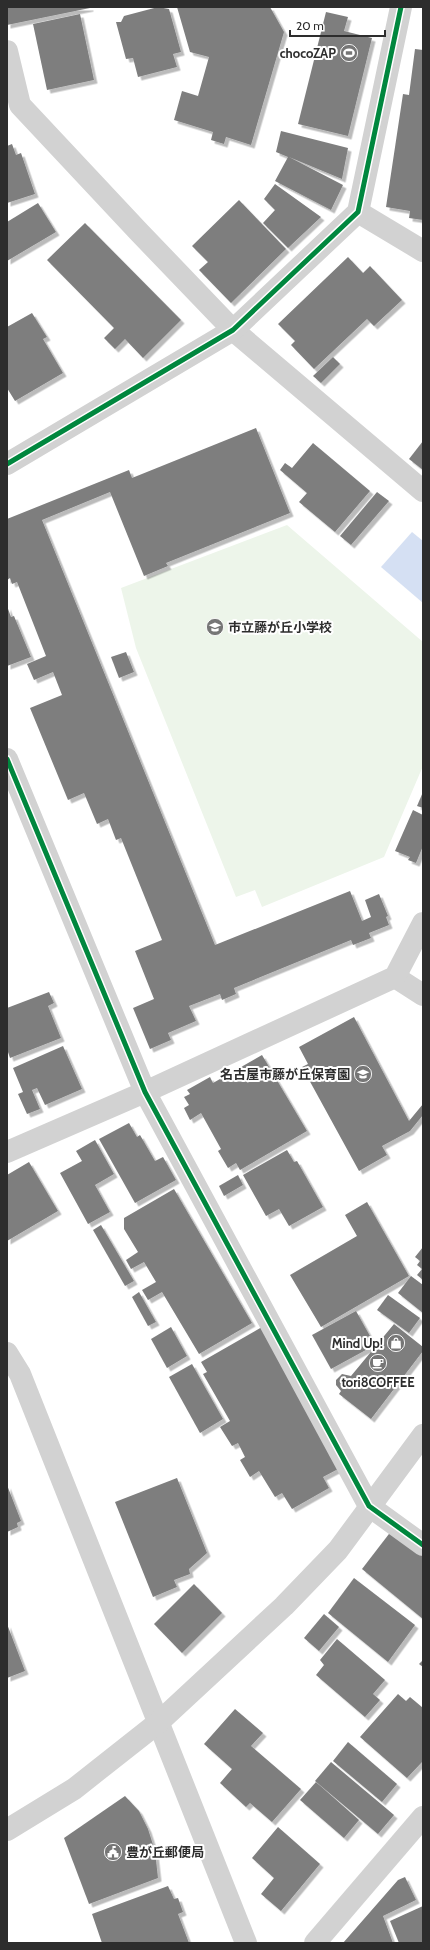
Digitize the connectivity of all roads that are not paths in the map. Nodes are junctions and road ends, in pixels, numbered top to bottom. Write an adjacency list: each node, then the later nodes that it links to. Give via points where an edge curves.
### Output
1 (402, 7): 3 (street)
2 (7, 52): 5 (street, via 20,105)
3 (358, 212): 4 (street); 5 (street)
4 (423, 251)
5 (233, 330): 6 (street); 7 (street)
6 (7, 464)
7 (423, 491)
8 (7, 759): 12 (street)
9 (423, 923): 10 (street)
10 (395, 977): 11 (street); 12 (street)
11 (423, 995)
12 (145, 1092): 13 (street); 17 (street)
13 (7, 1152)
14 (7, 1353): 15 (street)
15 (13, 1376): 19 (street)
16 (423, 1435): 17 (street)
17 (369, 1506): 18 (street); 19 (street, via 338,1550 289,1600)
18 (423, 1545)
19 (159, 1722): 21 (street, via 74,1789); 22 (street)
20 (423, 1817): 23 (street)
21 (7, 1830)
22 (246, 1943)
23 (315, 1943)

